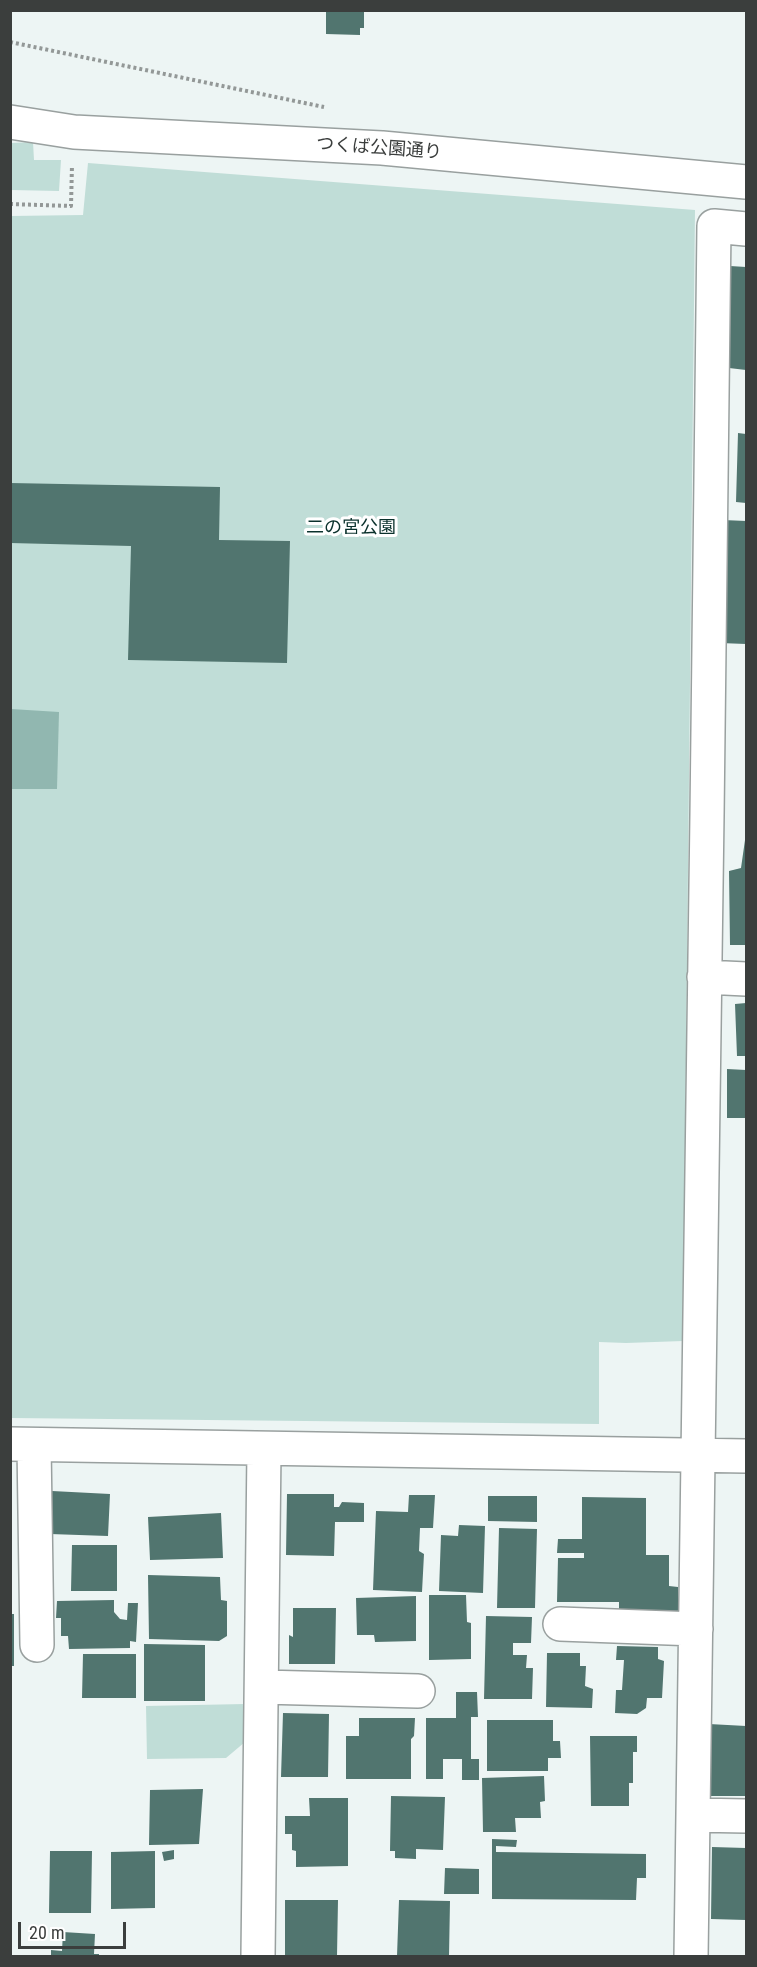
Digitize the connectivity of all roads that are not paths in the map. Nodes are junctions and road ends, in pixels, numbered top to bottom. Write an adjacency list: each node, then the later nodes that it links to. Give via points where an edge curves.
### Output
1 (10, 122): 2 (street, つくば公園通り, via 74,132 382,148)
2 (747, 182)
3 (747, 229): 4 (street, via 714,226)
4 (704, 977): 5 (street); 8 (street)
5 (747, 979)
6 (22, 1445): 7 (street); 12 (street)
7 (264, 1450): 8 (street); 13 (street)
8 (698, 1455): 9 (street); 11 (street)
9 (747, 1455)
10 (560, 1624): 11 (street)
11 (696, 1629): 15 (street)
12 (37, 1645)
13 (262, 1687): 14 (street); 17 (street)
14 (418, 1691)
15 (693, 1815): 16 (street); 18 (street)
16 (747, 1816)
17 (258, 1956)
18 (691, 1956)

